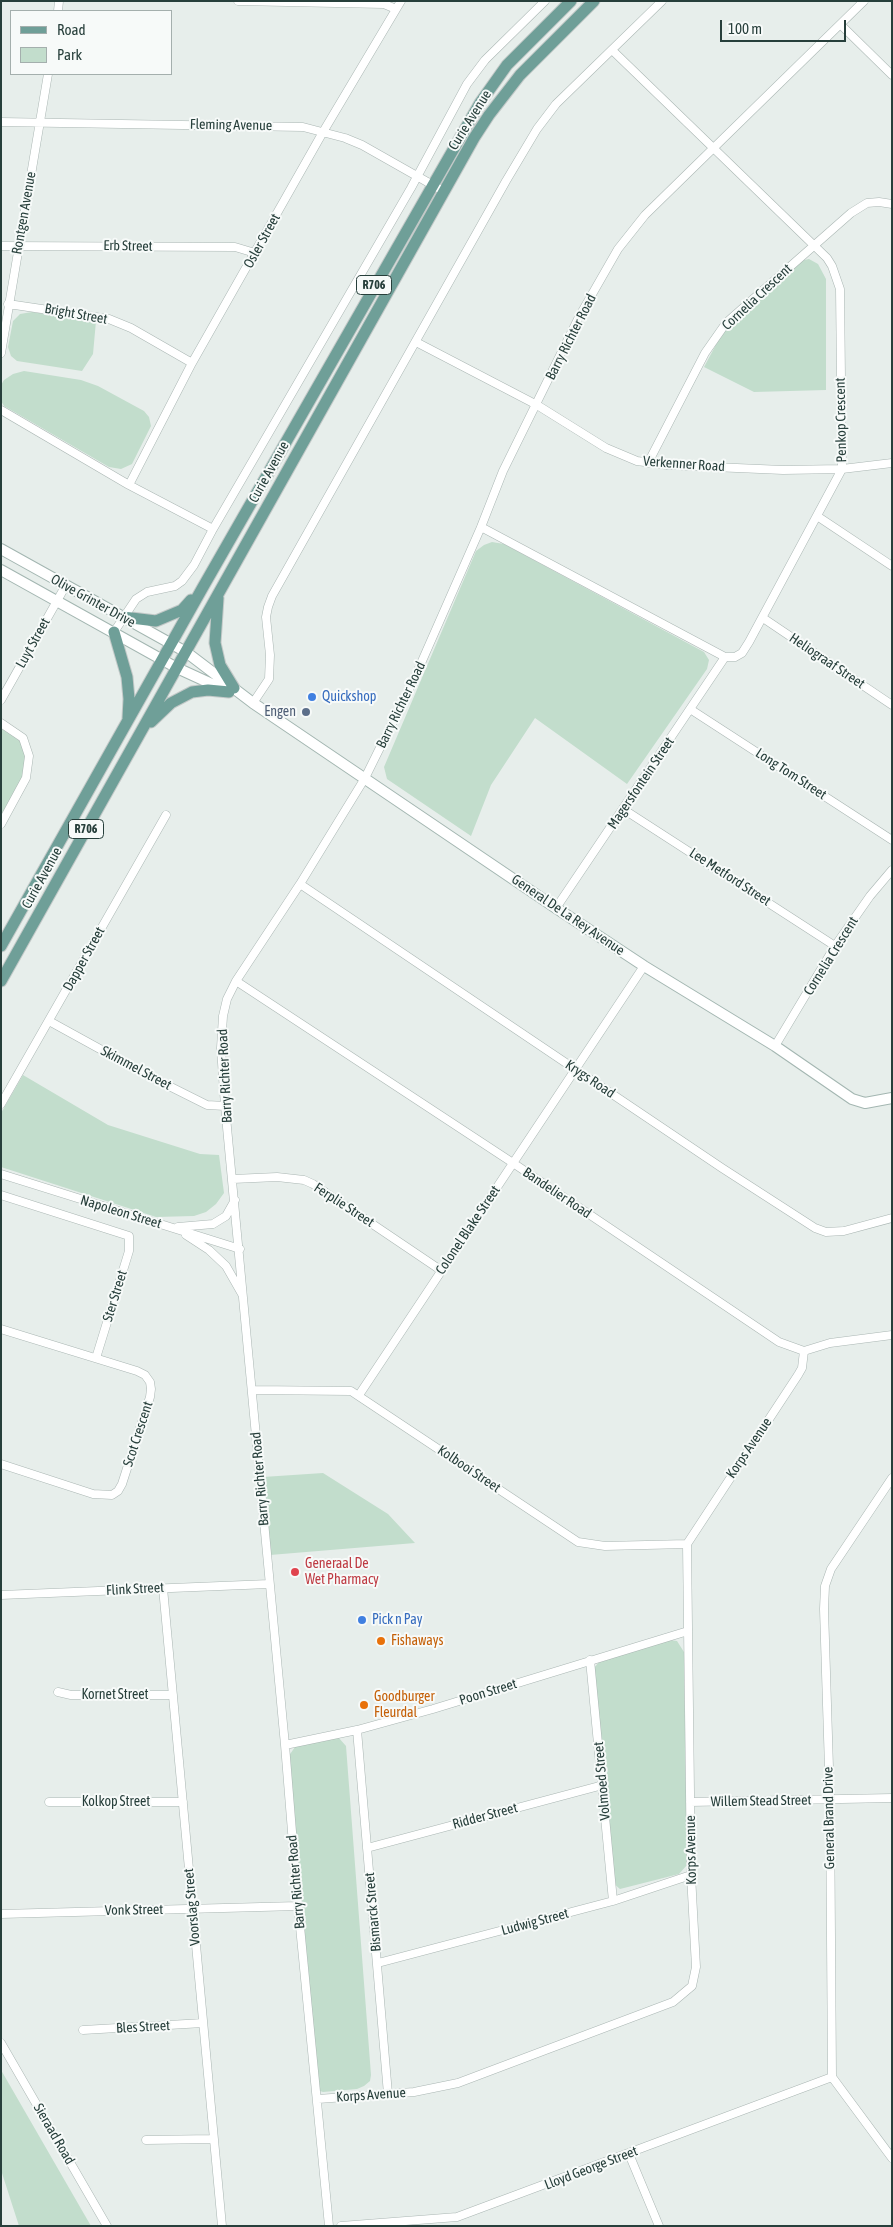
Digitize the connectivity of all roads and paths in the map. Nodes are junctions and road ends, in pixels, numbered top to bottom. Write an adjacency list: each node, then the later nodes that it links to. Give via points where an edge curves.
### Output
1 (238, 1): 2 (street)
2 (247, 1): 9 (street, via 384,4)
3 (401, 1): 9 (street, Osler Street)
4 (545, 1): 18 (street, Curie Avenue, via 474,74)
5 (571, 1): 19 (main road, Curie Avenue / R706, via 507,65)
6 (594, 1): 20 (main road, Curie Avenue / R706, via 538,54 506,90 474,138)
7 (662, 1): 11 (street)
8 (864, 1): 10 (street, Barry Richter Road)
9 (396, 9): 16 (street, Osler Street)
10 (841, 25): 13 (street); 17 (street, Barry Richter Road)
11 (612, 50): 17 (street, Penkop Crescent); 27 (street, via 560,99 537,129)
12 (48, 75): 15 (street, Rontgen Avenue)
13 (892, 75)
14 (1, 122): 15 (street, Fleming Avenue)
15 (40, 122): 16 (street, Fleming Avenue, via 303,126); 23 (street, Rontgen Avenue)
16 (323, 132): 18 (street, Fleming Avenue, via 362,145); 25 (street, Osler Street)
17 (714, 149): 24 (street, Penkop Crescent); 30 (street, Barry Richter Road, via 645,215 618,249 579,317)
18 (417, 176): 19 (street, Fleming Avenue); 38 (street, Curie Avenue)
19 (431, 184): 20 (street, Fleming Avenue); 43 (main road, Curie Avenue / R706)
20 (445, 192): 44 (main road, Curie Avenue / R706)
21 (892, 204): 24 (street, Cornelia Crescent, via 879,202 861,206)
22 (1, 246): 23 (street, Erb Street)
23 (19, 246): 25 (street, Erb Street, via 235,248); 26 (street, Rontgen Avenue)
24 (814, 246): 32 (street, Cornelia Crescent, via 719,332); 34 (street, Penkop Crescent, via 832,266 840,289)
25 (255, 254): 29 (street, Osler Street)
26 (8, 304): 28 (street, Rontgen Avenue); 29 (street, Bright Street, via 109,319)
27 (416, 342): 30 (street, Verkenner Road); 56 (street, via 268,607 269,679)
28 (1, 353)
29 (192, 363): 35 (street, Osler Street)
30 (537, 405): 32 (street, Verkenner Road, via 606,448); 37 (street, Barry Richter Road, via 503,471)
31 (1, 410): 35 (street)
32 (648, 463): 34 (street, Verkenner Road, via 783,470)
33 (892, 463): 34 (street, Verkenner Road)
34 (842, 469): 36 (street, Penkop Crescent)
35 (129, 485): 38 (street)
36 (817, 516): 40 (street); 47 (street, Penkop Crescent)
37 (481, 527): 51 (street); 62 (street, Barry Richter Road, via 415,677)
38 (213, 529): 46 (street, Curie Avenue, via 182,581 175,586 147,592 136,599)
39 (1, 549): 42 (street, Olive Grinter Drive)
40 (892, 566)
41 (1, 570): 45 (street, Olive Grinter Drive)
42 (66, 585): 45 (street, Luyt Street); 46 (street, Olive Grinter Drive)
43 (203, 587): 46 (main road, via 182,610 170,617 156,622); 49 (main road, Curie Avenue / R706)
44 (218, 593): 50 (main road, Curie Avenue / R706); 54 (main road, via 216,643 220,665)
45 (57, 601): 48 (street, Olive Grinter Drive); 55 (street, Luyt Street)
46 (123, 617): 48 (street, Curie Avenue); 49 (street, Olive Grinter Drive)
47 (763, 618): 51 (street, Penkop Crescent, via 742,653 735,658); 57 (street, Heliograaf Street)
48 (114, 632): 52 (street, Olive Grinter Drive); 59 (main road, via 127,677)
49 (171, 644): 50 (street, Olive Grinter Drive); 52 (main road, Curie Avenue / R706)
50 (186, 652): 53 (main road, Curie Avenue / R706); 54 (street, General De La Rey Avenue)
51 (725, 657): 58 (street, Magersfontein Street)
52 (162, 660): 53 (street, Olive Grinter Drive); 59 (main road, Curie Avenue / R706)
53 (176, 668): 54 (street, General De La Rey Avenue); 61 (main road, Curie Avenue / R706)
54 (231, 690): 56 (street, General De La Rey Avenue); 61 (main road, via 192,692 181,697 165,708)
55 (1, 700)
56 (253, 703): 62 (street, General De La Rey Avenue)
57 (892, 705)
58 (690, 708): 63 (street, Magersfontein Street); 66 (street, Long Tom Street)
59 (127, 722): 70 (main road, Curie Avenue / R706)
60 (1, 723): 65 (street, via 23,738 29,756 26,778)
61 (138, 738): 73 (main road, Curie Avenue / R706)
62 (365, 778): 68 (street, Barry Richter Road); 69 (street, General De La Rey Avenue)
63 (623, 809): 69 (street, Magersfontein Street); 71 (street, Lee Metford Street)
64 (166, 815): 75 (street, Dapper Street)
65 (1, 824)
66 (892, 840)
67 (892, 870): 71 (street, Cornelia Crescent)
68 (300, 884): 74 (street, Barry Richter Road); 77 (street, Krygs Road)
69 (556, 908): 72 (street, General De La Rey Avenue)
70 (1, 946)
71 (835, 946): 76 (street, Cornelia Crescent)
72 (644, 966): 76 (street, General De La Rey Avenue); 77 (street, Colonel Blake Street)
73 (1, 981)
74 (236, 981): 80 (street, Barry Richter Road, via 227,999 222,1026); 81 (street, Bandelier Road)
75 (49, 1021): 79 (street, Dapper Street); 80 (street, Skimmel Street, via 207,1105)
76 (775, 1046): 78 (street, General De La Rey Avenue, via 858,1102 872,1103)
77 (575, 1070): 81 (street, Colonel Blake Street); 86 (street, Krygs Road, via 815,1228 844,1232)
78 (892, 1098)
79 (1, 1104)
80 (225, 1106): 83 (street, Barry Richter Road)
81 (513, 1163): 91 (street, Colonel Blake Street); 95 (street, Bandelier Road, via 756,1328 779,1342)
82 (1, 1174): 87 (street, Napoleon Street)
83 (233, 1178): 85 (street, Barry Richter Road); 91 (street, Ferplie Street, via 297,1178 313,1184)
84 (1, 1194): 89 (street, Napoleon Street)
85 (235, 1200): 87 (street, via 226,1216 213,1224 181,1227); 90 (street, Barry Richter Road)
86 (892, 1218)
87 (159, 1224): 88 (street, Napoleon Street)
88 (177, 1229): 90 (street, Napoleon Street); 92 (street, via 222,1260)
89 (126, 1234): 96 (street, Ster Street, via 129,1236 129,1251)
90 (240, 1249): 92 (street, Barry Richter Road)
91 (442, 1271): 98 (street, Colonel Blake Street)
92 (244, 1298): 97 (street, Barry Richter Road)
93 (1, 1329): 96 (street, Scot Crescent)
94 (892, 1335): 95 (street, via 830,1343)
95 (804, 1351): 101 (street, Korps Avenue, via 798,1375)
96 (96, 1358): 99 (street, Scot Crescent, via 145,1376 151,1389 118,1492 112,1495 93,1494)
97 (252, 1390): 98 (street, Kolbooi Street, via 345,1390); 102 (street, Barry Richter Road)
98 (359, 1395): 101 (street, Kolbooi Street, via 578,1542 605,1546)
99 (1, 1464)
100 (892, 1478): 113 (street, General Brand Drive, via 831,1569 825,1586)
101 (687, 1544): 105 (street, Korps Avenue)
102 (269, 1584): 103 (street, Flink Street); 110 (street, Barry Richter Road)
103 (163, 1588): 104 (street, Flink Street); 108 (street, Voorslag Street)
104 (1, 1595)
105 (688, 1630): 106 (street, Poon Street); 116 (street, Korps Avenue)
106 (590, 1660): 109 (street, Poon Street); 111 (street, Volmoed Street)
107 (58, 1692): 108 (street, Kornet Street, via 71,1695)
108 (173, 1695): 115 (street, Voorslag Street)
109 (356, 1730): 110 (street, Poon Street); 117 (street, Bismarck Street)
110 (285, 1745): 120 (street, Barry Richter Road)
111 (603, 1785): 117 (street, Ridder Street); 119 (street, Volmoed Street)
112 (892, 1798): 113 (street, Willem Stead Street)
113 (830, 1800): 116 (street, Willem Stead Street); 127 (street, General Brand Drive)
114 (49, 1802): 115 (street, Kolkop Street)
115 (183, 1802): 121 (street, Voorslag Street)
116 (690, 1802): 118 (street, Korps Avenue)
117 (368, 1848): 123 (street, Bismarck Street)
118 (691, 1875): 119 (street, Ludwig Street); 128 (street, Korps Avenue, via 694,1978 687,1992 673,2002 458,2083)
119 (613, 1901): 123 (street, Ludwig Street)
120 (298, 1906): 121 (street, Vonk Street); 129 (street, Barry Richter Road)
121 (192, 1909): 122 (street, Vonk Street); 124 (street, Voorslag Street)
122 (1, 1914)
123 (378, 1963): 128 (street, Bismarck Street)
124 (203, 2024): 125 (street, Bles Street); 130 (street, Voorslag Street)
125 (83, 2030)
126 (1, 2043): 135 (street, Sieraad Road)
127 (832, 2077): 132 (street, Lloyd George Street); 133 (street)
128 (388, 2094): 129 (street, Korps Avenue)
129 (318, 2099): 137 (street, Barry Richter Road)
130 (214, 2139): 131 (street); 136 (street, Voorslag Street)
131 (146, 2140)
132 (629, 2154): 134 (street, Lloyd George Street); 140 (street)
133 (892, 2158)
134 (457, 2217): 138 (street, Lloyd George Street); 139 (street)
135 (107, 2226)
136 (222, 2226)
137 (329, 2226)
138 (341, 2226)
139 (458, 2226)
140 (658, 2226)

